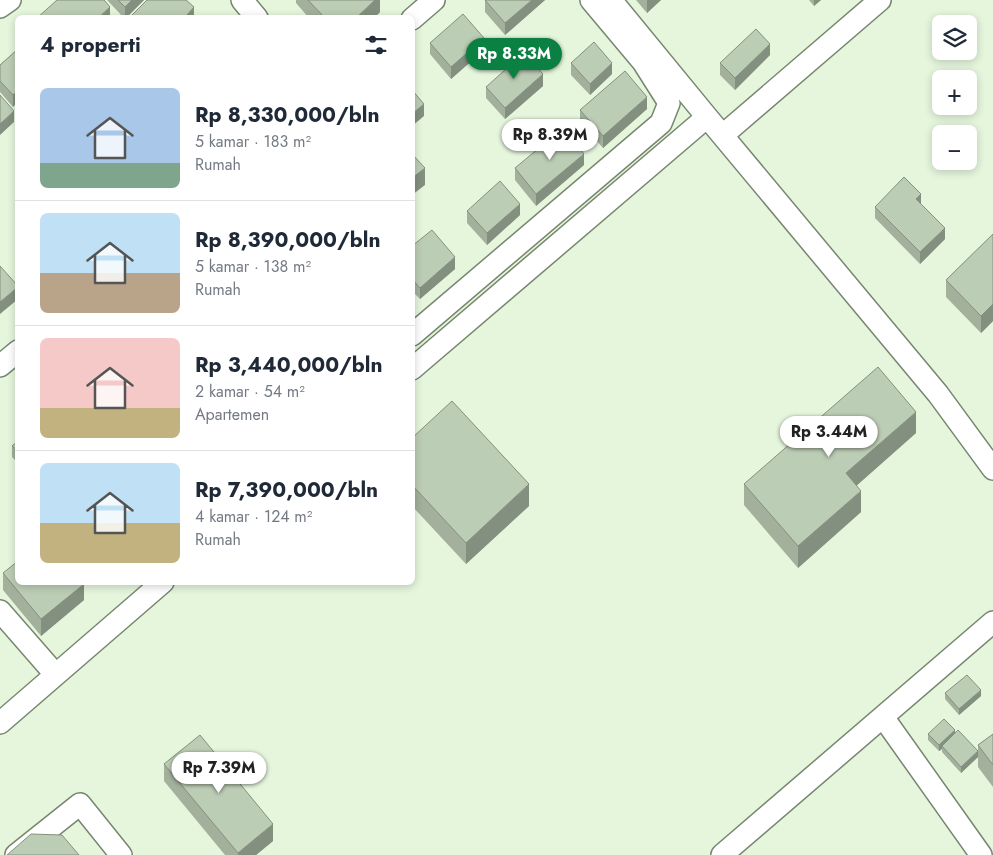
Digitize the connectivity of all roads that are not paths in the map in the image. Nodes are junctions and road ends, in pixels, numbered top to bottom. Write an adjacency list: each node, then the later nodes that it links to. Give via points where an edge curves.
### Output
1 (10, 0): 7 (street)
2 (242, 0): 8 (street)
3 (434, 0): 9 (street)
4 (591, 0): 12 (street, via 643,62 669,103 660,123)
5 (611, 0): 10 (street)
6 (880, 0): 11 (street)
7 (0, 8)
8 (254, 15)
9 (415, 16)
10 (707, 117): 11 (street); 15 (street)
11 (723, 135): 16 (street, via 938,394)
12 (415, 333)
13 (15, 354): 14 (street)
14 (0, 366)
15 (415, 366)
16 (993, 469)
17 (159, 585): 20 (street)
18 (0, 612): 20 (street)
19 (993, 622): 21 (street)
20 (55, 674): 22 (street)
21 (883, 717): 25 (street); 26 (street)
22 (0, 723)
23 (16, 855): 24 (street, via 80,804)
24 (121, 855)
25 (722, 855)
26 (981, 855)

